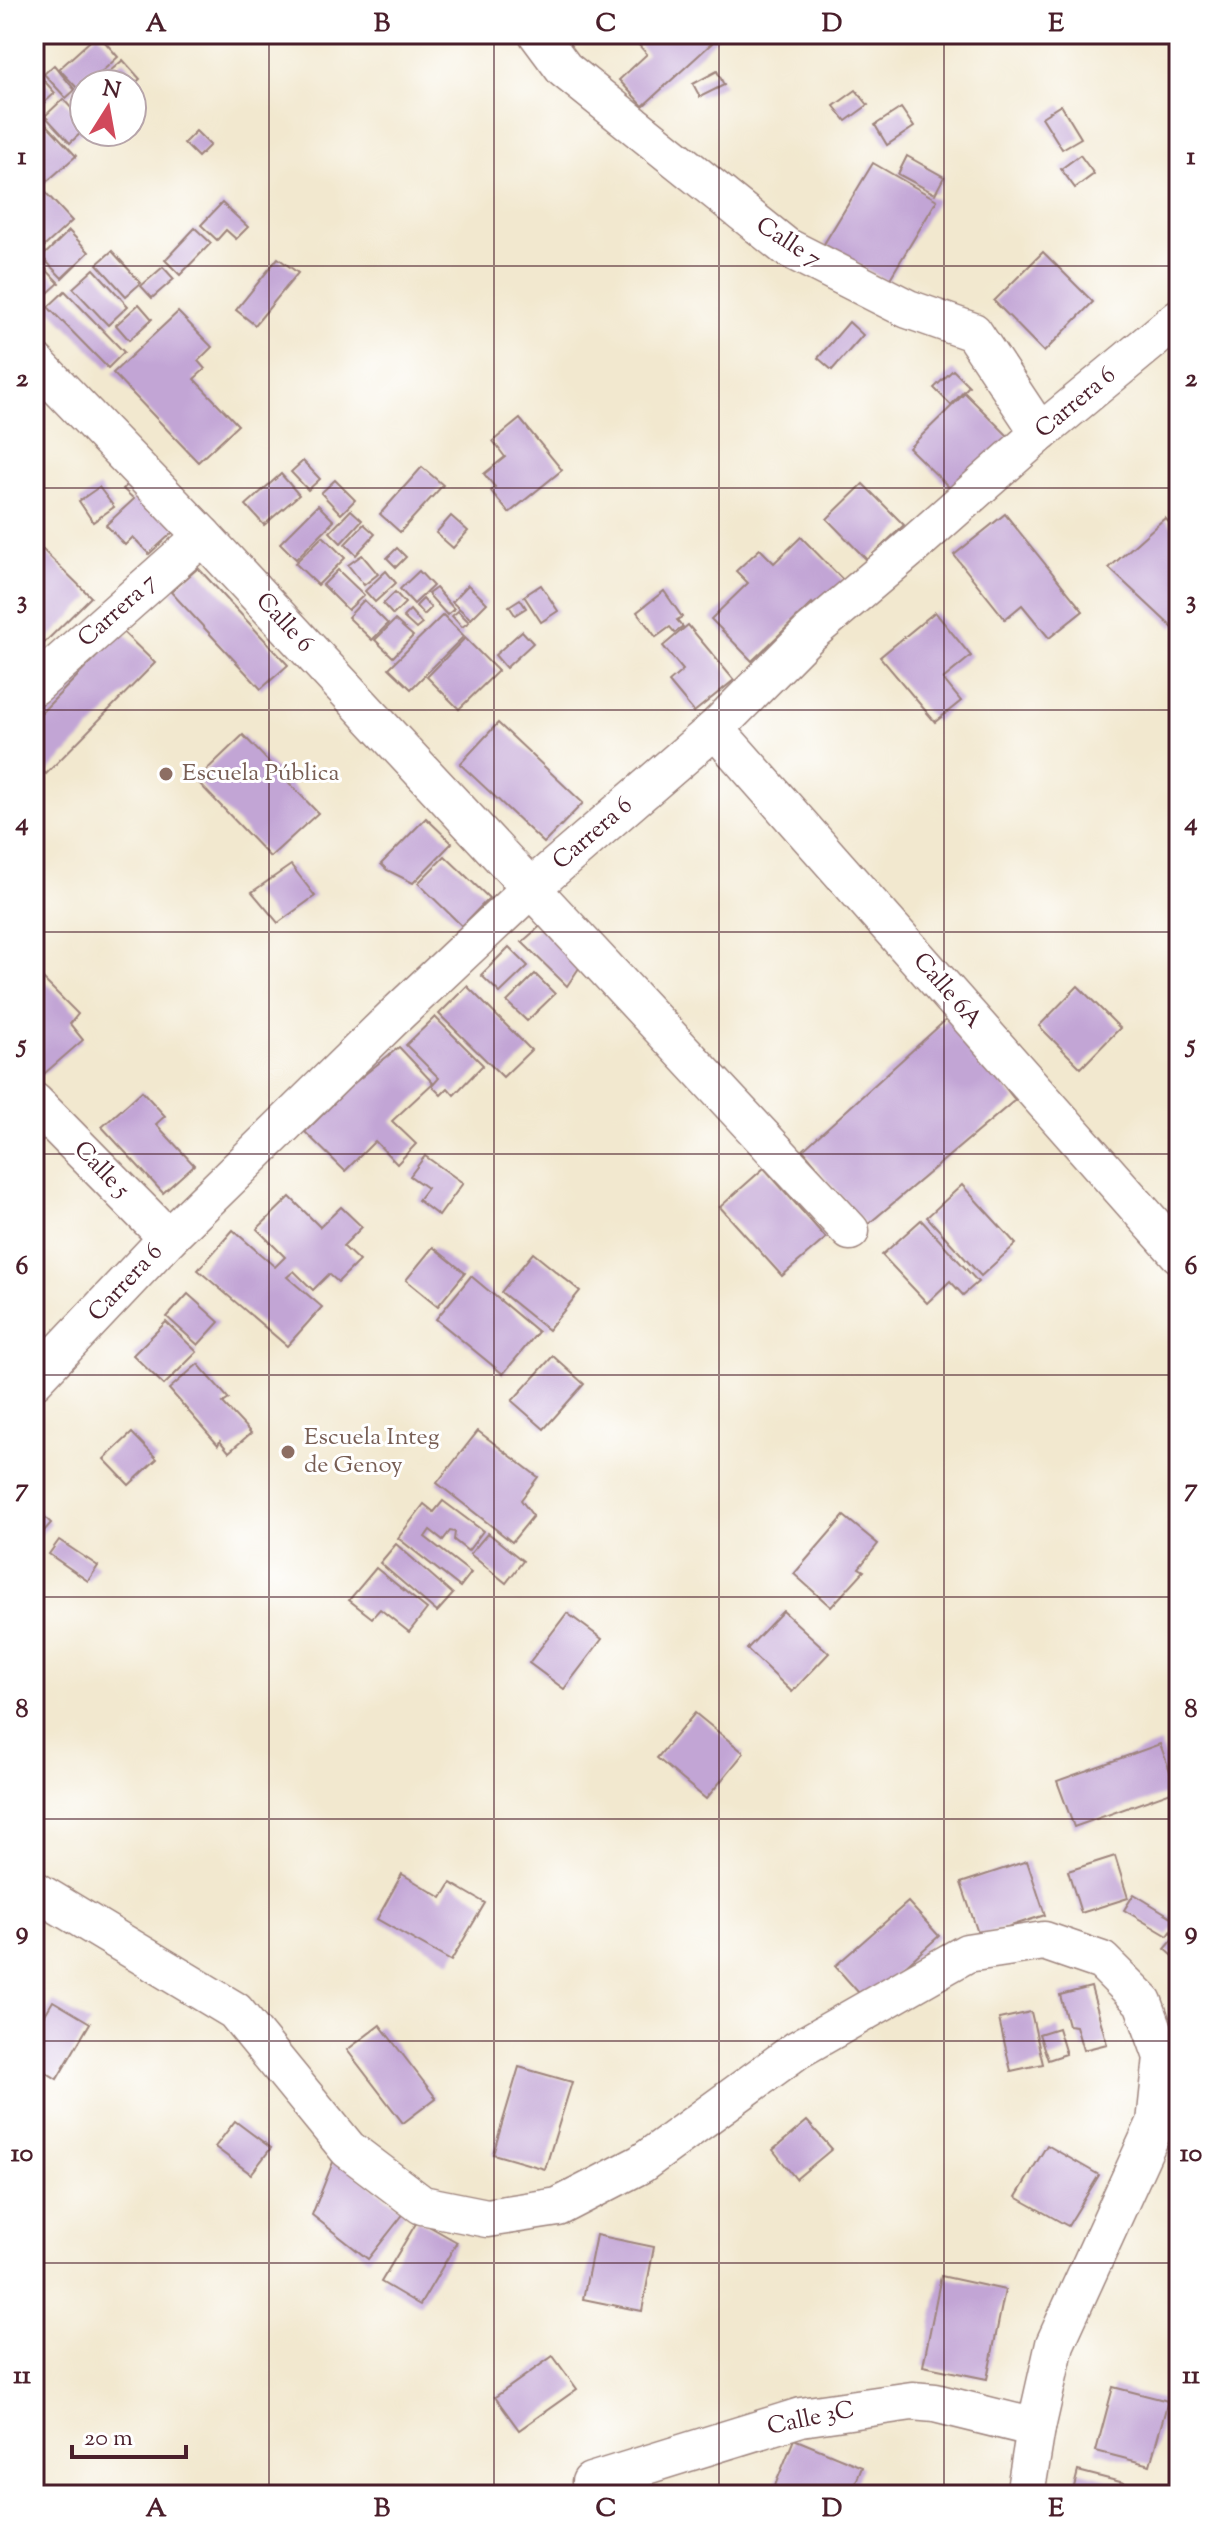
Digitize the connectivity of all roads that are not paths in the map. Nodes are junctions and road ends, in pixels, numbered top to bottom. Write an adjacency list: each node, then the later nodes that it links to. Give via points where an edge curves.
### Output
1 (538, 34): 4 (street, Calle 7, via 564,69 786,247 908,309 973,332)
2 (1179, 318): 4 (street, Carrera 6)
3 (34, 361): 5 (street, Calle 6)
4 (1040, 433): 7 (street, Carrera 6, via 809,634)
5 (203, 536): 6 (street, Carrera 7); 8 (street, Calle 6)
6 (34, 686)
7 (715, 729): 8 (street, Carrera 6); 12 (street, Calle 6A)
8 (532, 887): 10 (street, Calle 6); 11 (street, Carrera 6)
9 (34, 1102): 11 (street, Calle 5)
10 (850, 1231)
11 (168, 1238): 13 (street, Carrera 6)
12 (1179, 1254)
13 (34, 1380)
14 (34, 1890): 15 (street, via 235,2011 348,2149 422,2205 487,2218 558,2207 641,2164 797,2050 967,1953 1044,1941 1102,1961 1143,2002 1163,2057 1156,2123 1055,2344)
15 (1036, 2428): 16 (street, Calle 3C, via 912,2401 801,2417); 17 (street)
16 (591, 2482)
17 (1025, 2495)

